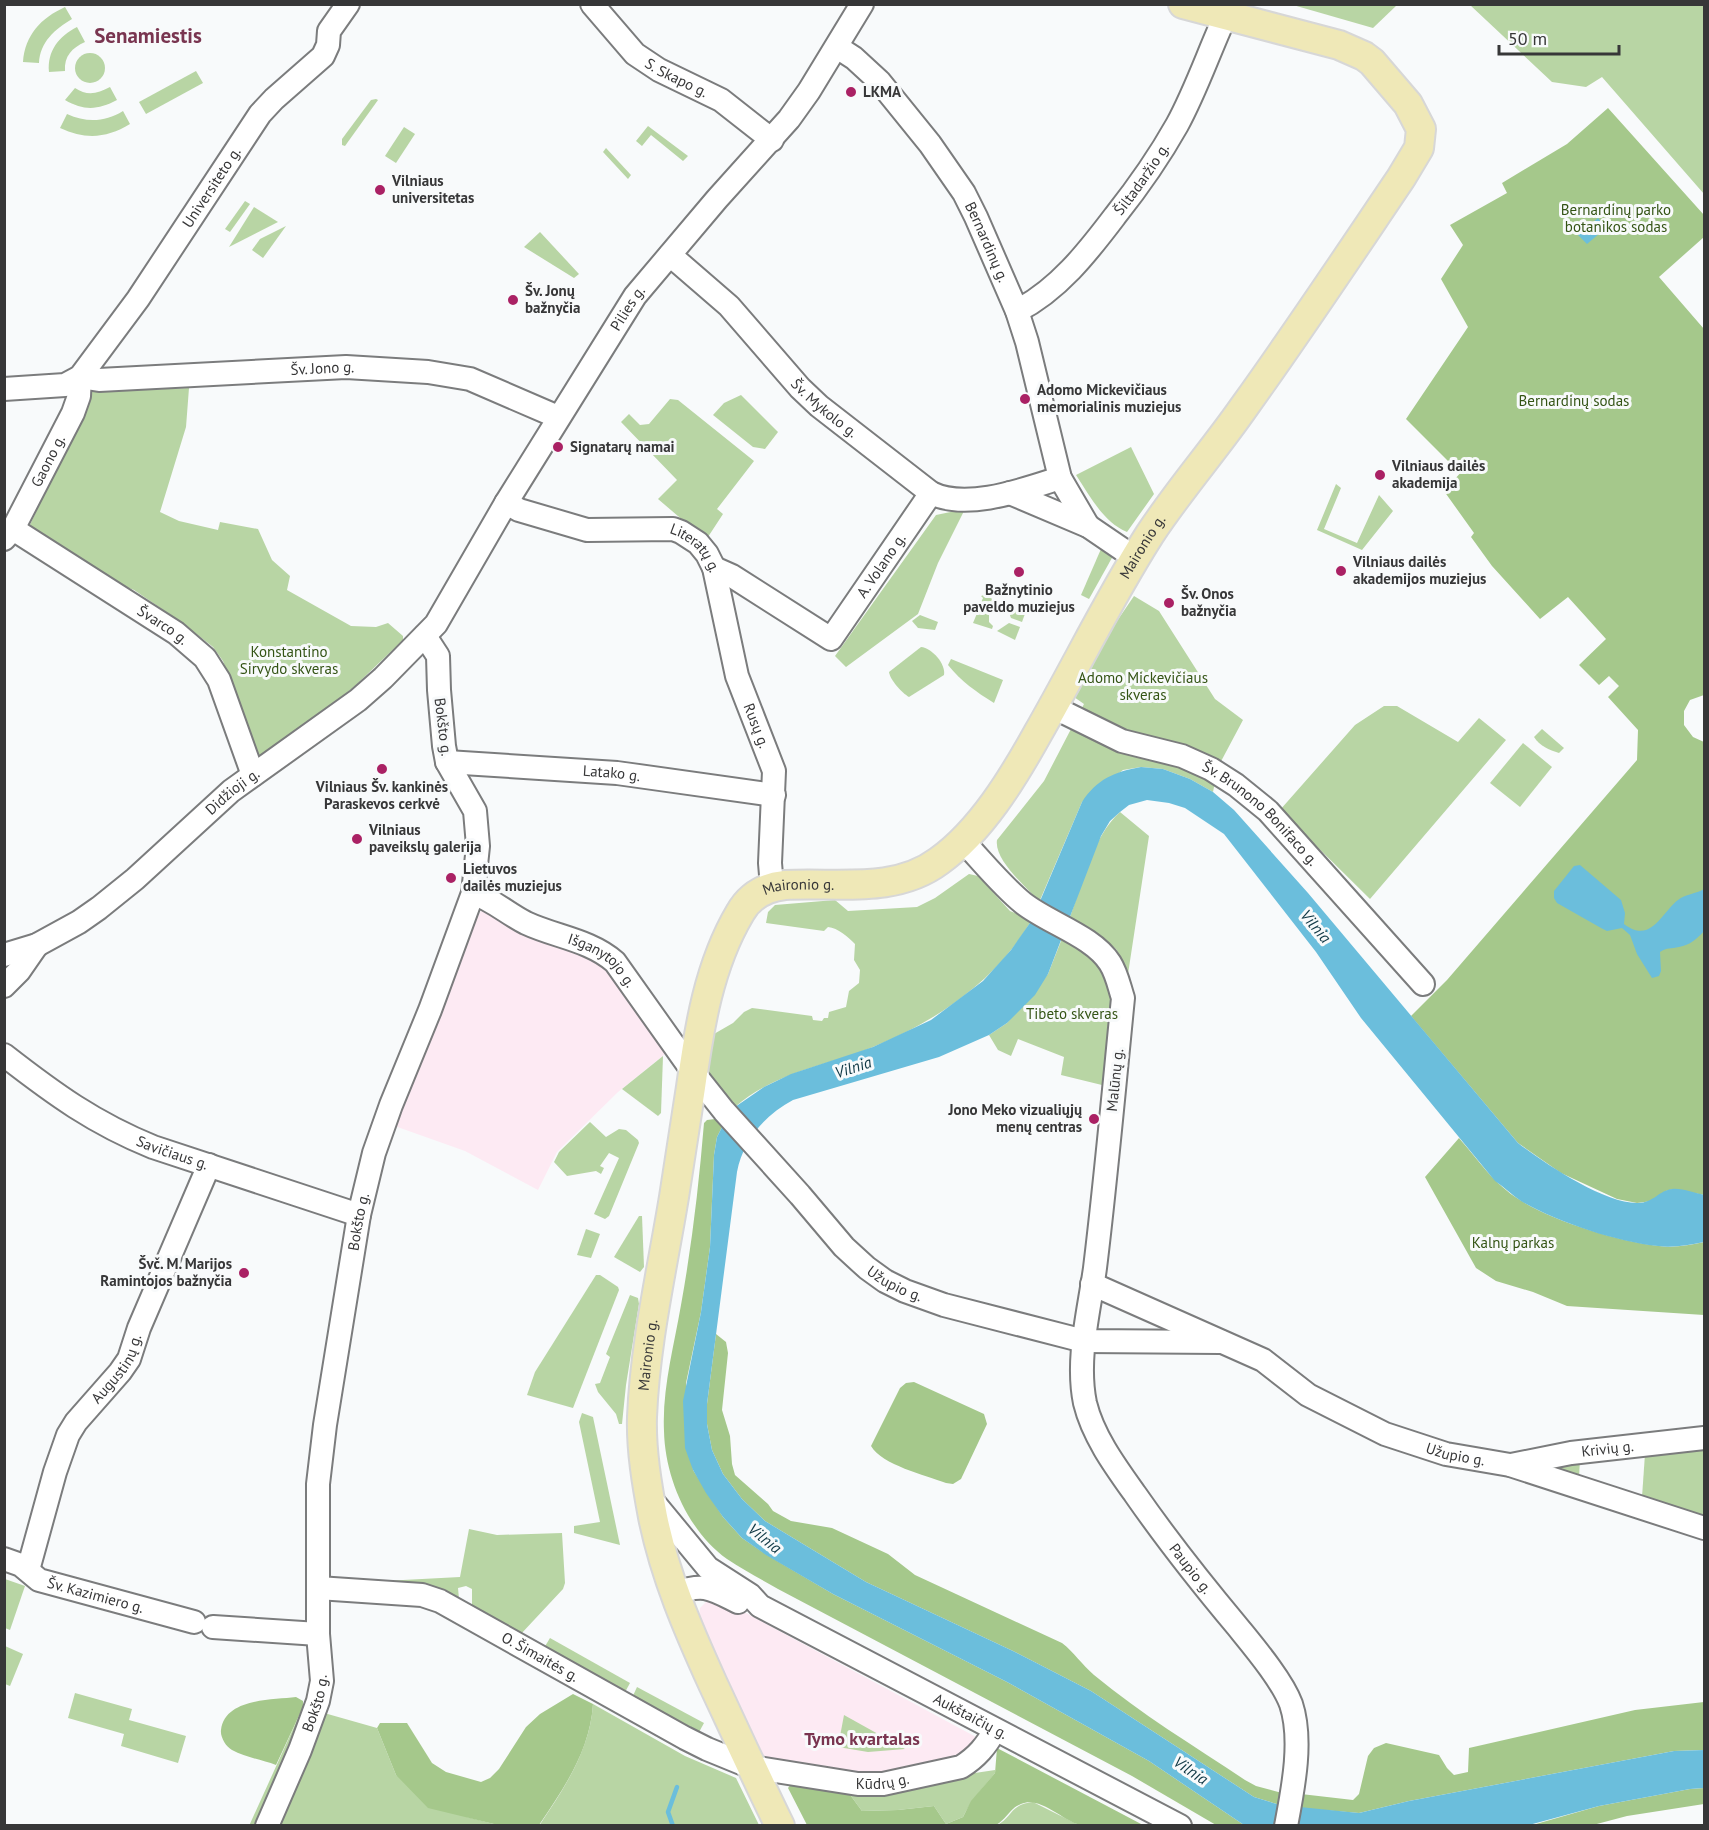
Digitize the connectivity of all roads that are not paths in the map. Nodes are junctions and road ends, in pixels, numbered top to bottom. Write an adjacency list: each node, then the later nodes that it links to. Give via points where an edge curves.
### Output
1 (348, 4): 10 (street, Universiteto g., via 329,31 323,56 264,109)
2 (592, 4): 7 (street, S. Skapo g., via 635,54 721,100)
3 (862, 4): 6 (street, Pilies g.)
4 (1183, 4): 5 (main road)
5 (1222, 15): 9 (street, Šiltadaržio g., via 1220,28 1178,124 1147,174 1071,269 1046,293); 19 (main road, Maironio g., via 1330,42 1364,56 1408,104 1421,137 1401,178 1248,402)
6 (837, 47): 7 (street, Pilies g.); 9 (street, Bernardinų g., via 879,81 951,172 976,217)
7 (772, 140): 8 (street, Pilies g.)
8 (670, 255): 12 (street, Pilies g., via 623,314); 14 (street, Šv. Mykolo g., via 729,306 819,406)
9 (1017, 311): 13 (street, Bernardinų g.)
10 (79, 387): 11 (street, Šv. Jono g.); 12 (street, Šv. Jono g., via 99,380 346,367 470,379); 18 (street, Gaono g., via 73,413)
11 (4, 390)
12 (558, 417): 16 (street, Pilies g.)
13 (1060, 478): 15 (street, Šv. Mykolo g.); 17 (street, Šv. Mykolo g.)
14 (931, 493): 15 (street, Šv. Mykolo g., via 956,500); 21 (street, A. Volano g.)
15 (1010, 494): 17 (street, Šv. Mykolo g.)
16 (506, 503): 20 (street, Literatų g., via 587,530 673,529 698,543); 22 (street, Pilies g., via 445,610)
17 (1088, 526): 19 (street, Šv. Mykolo g.)
18 (9, 534): 25 (street, Švarco g., via 176,633 205,658 219,680)
19 (1135, 558): 23 (main road, Maironio g.)
20 (714, 568): 21 (street, Literatų g.); 26 (street, Rusų g., via 737,676 774,771)
21 (822, 633)
22 (424, 636): 24 (street, Bokšto g., via 438,656); 25 (street, Didžioji g., via 358,700)
23 (1053, 707): 27 (main road, Maironio g., via 1004,789); 32 (street, Šv. Brunono Bonifaco g., via 1122,741 1182,756 1236,785 1268,811)
24 (447, 762): 26 (street, Latako g., via 617,773); 29 (street, Bokšto g., via 475,811 478,846)
25 (253, 775): 30 (street, Didžioji g., via 231,790 99,908)
26 (774, 795): 28 (street, Rusų g.)
27 (962, 840): 28 (main road, Maironio g., via 935,864 904,879); 38 (street, Malūnų g., via 1030,908 1088,942 1110,962 1117,976 1123,998)
28 (772, 886): 35 (main road, Maironio g., via 746,904 729,935 702,1015)
29 (473, 893): 35 (street, Išganytojo g., via 544,931 607,955); 37 (street, Bokšto g., via 387,1115)
30 (37, 945): 31 (street, Didžioji g.); 33 (street, Didžioji g.)
31 (4, 955)
32 (1424, 984)
33 (4, 986)
34 (4, 1055): 36 (street, Savičiaus g., via 97,1122)
35 (693, 1072): 39 (street, Užupio g., via 867,1269 905,1291 944,1305); 43 (main road, Maironio g., via 644,1388 642,1436)
36 (209, 1165): 37 (street, Savičiaus g.); 47 (street, Augustinų g., via 129,1359 68,1435)
37 (358, 1215): 49 (street, Bokšto g., via 319,1474)
38 (1092, 1284): 39 (street); 40 (street, Užupio g.)
39 (1084, 1341): 40 (street, Užupio g.); 57 (street, Paupio g., via 1082,1381 1086,1404 1103,1446 1172,1546 1254,1648 1291,1705 1296,1737)
40 (1221, 1342): 42 (street, Užupio g., via 1263,1360 1308,1395 1385,1434 1446,1454)
41 (1704, 1438): 42 (street, Krivių g., via 1571,1453)
42 (1510, 1465): 44 (street, Užupio g.)
43 (650, 1498): 46 (street, Aukštaičių g.); 48 (main road, Maironio g.)
44 (1704, 1528)
45 (4, 1559): 47 (street, Šv. Kazimiero g.)
46 (708, 1568): 48 (street, Aukštaičių g., via 690,1564); 50 (street, Aukštaičių g., via 750,1594)
47 (28, 1570): 51 (street, Šv. Kazimiero g., via 39,1580 203,1625)
48 (670, 1580): 50 (street, Aukštaičių g., via 713,1589 745,1605); 53 (main road, Maironio g.)
49 (318, 1588): 51 (street, Bokšto g.); 53 (street, O. Šimaitės g., via 422,1595 440,1601 685,1738)
50 (760, 1606): 52 (street, Aukštaičių g.)
51 (318, 1634): 54 (street, Bokšto g., via 322,1681 318,1701)
52 (995, 1730): 53 (street, Kūdrų g., via 982,1750 961,1767 883,1784 829,1781); 56 (street, Aukštaičių g.)
53 (751, 1767): 55 (main road, Maironio g.)
54 (267, 1826)
55 (780, 1826)
56 (1180, 1826)
57 (1286, 1826)

